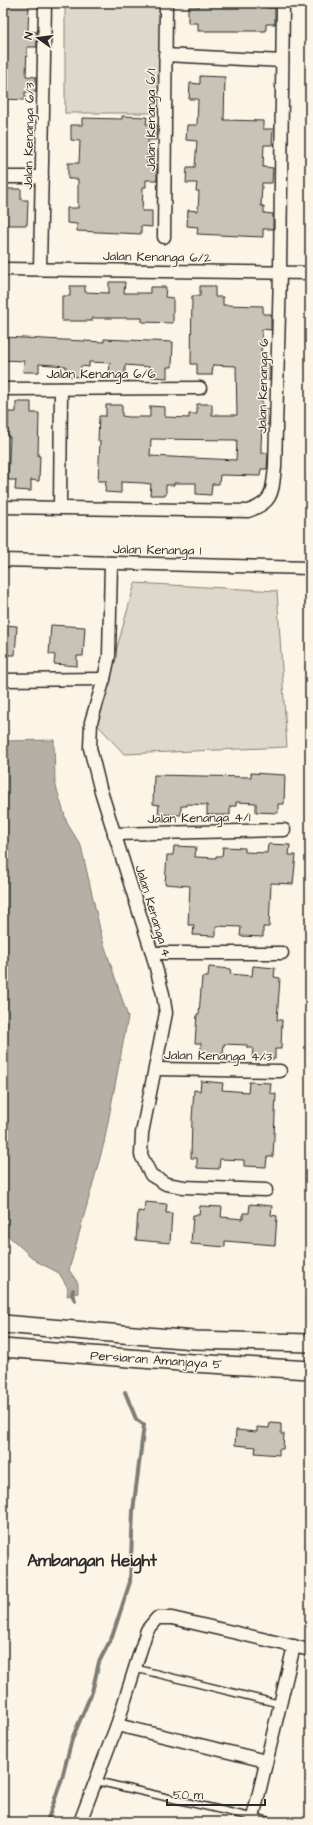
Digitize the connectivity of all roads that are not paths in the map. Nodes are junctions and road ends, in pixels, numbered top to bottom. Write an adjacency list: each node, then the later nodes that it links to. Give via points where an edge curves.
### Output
1 (45, 3): 7 (street, Jalan Kenanga 6/3)
2 (166, 3): 4 (street, Jalan Kenanga 6/1)
3 (283, 3): 5 (street, Jalan Kenanga 6)
4 (165, 55): 5 (street); 8 (street, Jalan Kenanga 6/1)
5 (282, 61): 11 (street, Jalan Kenanga 6)
6 (3, 177): 7 (street)
7 (42, 177): 10 (street, Jalan Kenanga 6/3)
8 (164, 237)
9 (3, 268): 10 (street, Jalan Kenanga 6/2)
10 (40, 269): 11 (street, Jalan Kenanga 6/2)
11 (280, 273): 12 (street, Jalan Kenanga 6/2); 17 (street, Jalan Kenanga 6, via 275,467 272,494 262,506 248,511)
12 (310, 273)
13 (200, 388): 15 (street, Jalan Kenanga 6/6)
14 (3, 389): 15 (street, Jalan Kenanga 6/6)
15 (61, 389): 17 (street)
16 (3, 507): 17 (street, Jalan Kenanga 6)
17 (60, 508)
18 (3, 560): 19 (street, Jalan Kenanga 1)
19 (111, 564): 20 (street, Jalan Kenanga 1); 21 (street, Jalan Kenanga 4, via 108,656)
20 (310, 568)
21 (104, 679): 22 (street); 24 (street, Jalan Kenanga 4, via 90,722 90,748)
22 (3, 680)
23 (284, 830): 24 (street, Jalan Kenanga 4/1)
24 (114, 834): 25 (street, Jalan Kenanga 4)
25 (152, 953): 26 (street); 27 (street, Jalan Kenanga 4, via 166,1013)
26 (282, 953)
27 (156, 1069): 28 (street, Jalan Kenanga 4/3); 29 (street, Jalan Kenanga 4, via 142,1133 141,1155 151,1175 166,1184 184,1187)
28 (280, 1071)
29 (266, 1190)
30 (3, 1324): 31 (street, Persiaran Amanjaya 5, via 194,1340)
31 (310, 1344)
32 (3, 1348): 33 (street, Persiaran Amanjaya 5)
33 (310, 1370)
34 (294, 1646): 35 (street); 36 (street, via 172,1618 157,1618 147,1630); 37 (street)
35 (310, 1650)
36 (134, 1668): 37 (lane); 38 (street)
37 (280, 1704): 39 (street)
38 (116, 1725): 39 (street); 40 (street)
39 (266, 1761): 41 (street)
40 (96, 1781): 41 (lane); 42 (street)
41 (252, 1820): 43 (lane)
42 (80, 1822)
43 (273, 1822)

